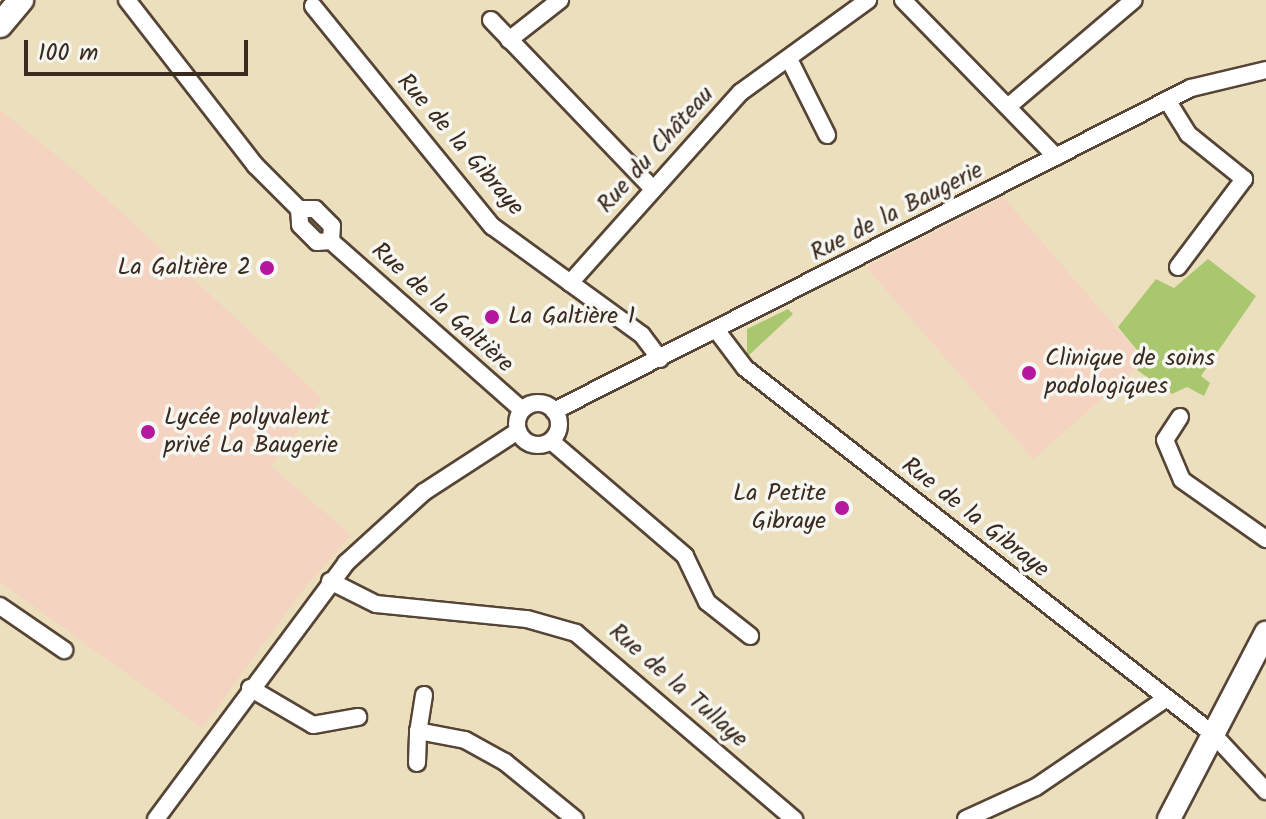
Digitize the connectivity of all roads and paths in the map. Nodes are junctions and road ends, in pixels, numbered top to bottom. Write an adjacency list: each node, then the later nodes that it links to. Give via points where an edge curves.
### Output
1 (21, 0): 9 (main road)
2 (127, 0): 22 (street, Rue de la Galtière, via 255,165 299,209 315,209 332,226 331,241)
3 (560, 0): 10 (street)
4 (868, 0): 11 (street, Rue du Château)
5 (903, 0): 14 (street)
6 (1134, 0): 14 (street)
7 (313, 6): 19 (street, Rue de la Gibraye, via 492,226)
8 (491, 20): 10 (street)
9 (0, 25)
10 (509, 40): 17 (street)
11 (789, 59): 15 (street); 17 (street, Rue du Château, via 741,92)
12 (1266, 70): 13 (street, Rue de la Baugerie, via 1221,78)
13 (1167, 100): 16 (street, Rue de la Baugerie); 18 (street, via 1180,125 1244,179)
14 (1010, 105): 16 (street)
15 (827, 135)
16 (1056, 157): 20 (street, Rue de la Baugerie)
17 (652, 188): 19 (street, Rue du Château)
18 (1178, 267)
19 (570, 283): 21 (street, Rue de la Gibraye, via 642,335)
20 (717, 331): 21 (street, Rue de la Baugerie); 36 (street, Rue de la Gibraye, via 745,368)
21 (660, 359): 23 (street, Rue de la Baugerie)
22 (522, 410): 23 (street, via 538,403); 25 (street)
23 (554, 411): 26 (street, via 558,427)
24 (1180, 417): 27 (street, via 1165,440 1182,480)
25 (518, 431): 26 (street, via 533,445); 28 (street, via 424,492)
26 (551, 441): 31 (street, via 685,556 707,602)
27 (1266, 539)
28 (330, 581): 34 (street); 44 (street, Rue de la Tullaye, via 376,604 527,619 576,633)
29 (0, 606): 32 (street)
30 (1266, 633): 33 (street)
31 (750, 636)
32 (64, 650)
33 (1260, 657): 39 (street)
34 (250, 688): 37 (street, via 313,725); 42 (street)
35 (424, 695): 38 (street)
36 (1167, 698): 39 (street, Rue de la Gibraye); 45 (street, via 1036,787)
37 (358, 717)
38 (418, 731): 40 (street); 43 (street, via 465,740 505,762)
39 (1213, 734): 41 (street, Rue de la Gibraye); 46 (street)
40 (417, 763)
41 (1266, 791)
42 (156, 819)
43 (575, 819)
44 (794, 819)
45 (966, 819)
46 (1169, 819)

